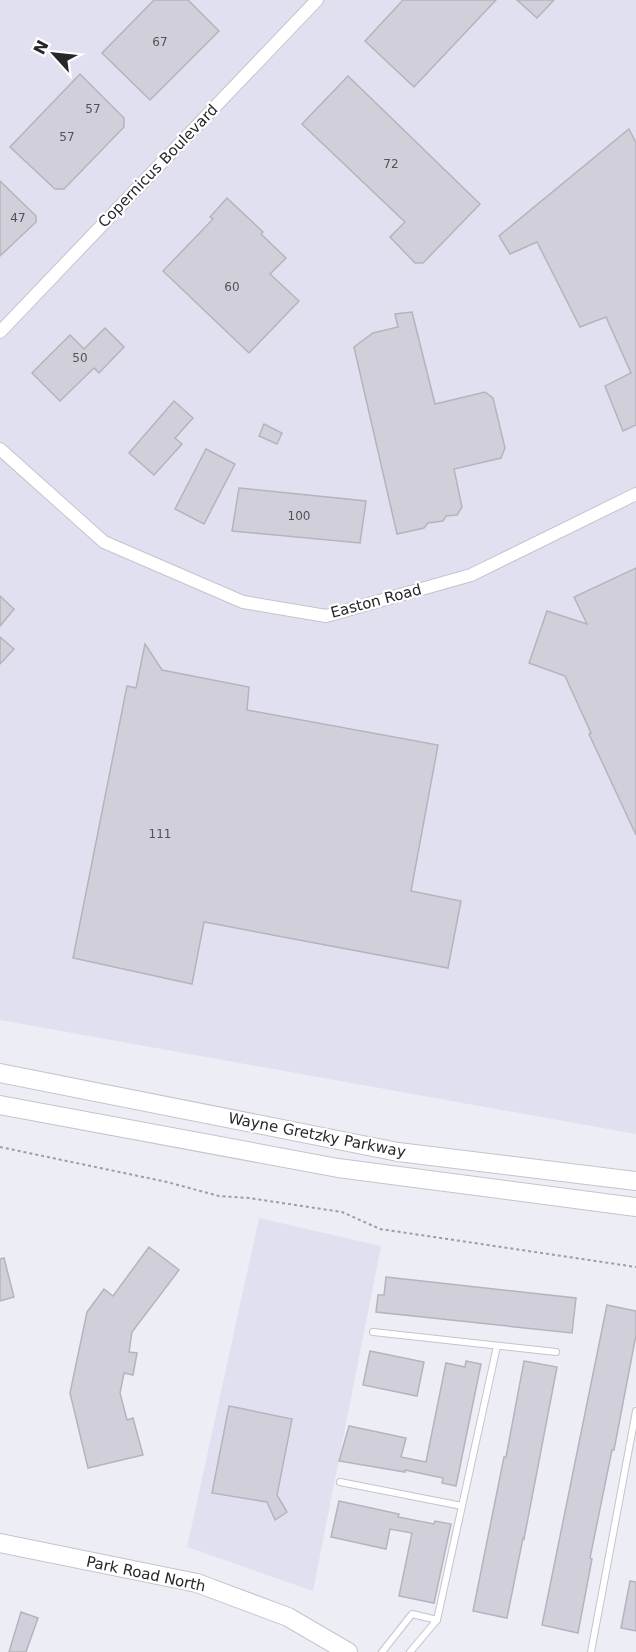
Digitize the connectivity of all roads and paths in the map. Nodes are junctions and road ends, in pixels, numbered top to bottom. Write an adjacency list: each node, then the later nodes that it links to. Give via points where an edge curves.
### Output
1 (317, 0): 2 (street, Copernicus Boulevard)
2 (0, 332)
3 (0, 449): 4 (street, Easton Road, via 104,542 243,602 326,616 471,575)
4 (636, 494)
5 (0, 1073): 8 (main road, Wayne Gretzky Parkway, via 398,1152)
6 (0, 1104): 9 (main road, Wayne Gretzky Parkway, via 338,1168)
7 (0, 1147): 10 (path, via 219,1196 342,1212 380,1229)
8 (636, 1181)
9 (636, 1207)
10 (636, 1267)
11 (373, 1332): 12 (lane)
12 (497, 1346): 13 (lane); 16 (lane)
13 (556, 1352)
14 (636, 1411): 22 (lane)
15 (340, 1482): 16 (lane)
16 (462, 1506): 18 (lane)
17 (0, 1543): 19 (main road, Park Road North, via 197,1583 288,1617)
18 (437, 1620): 20 (lane, via 412,1614); 21 (lane)
19 (348, 1652)
20 (382, 1652)
21 (410, 1652)
22 (591, 1652)

